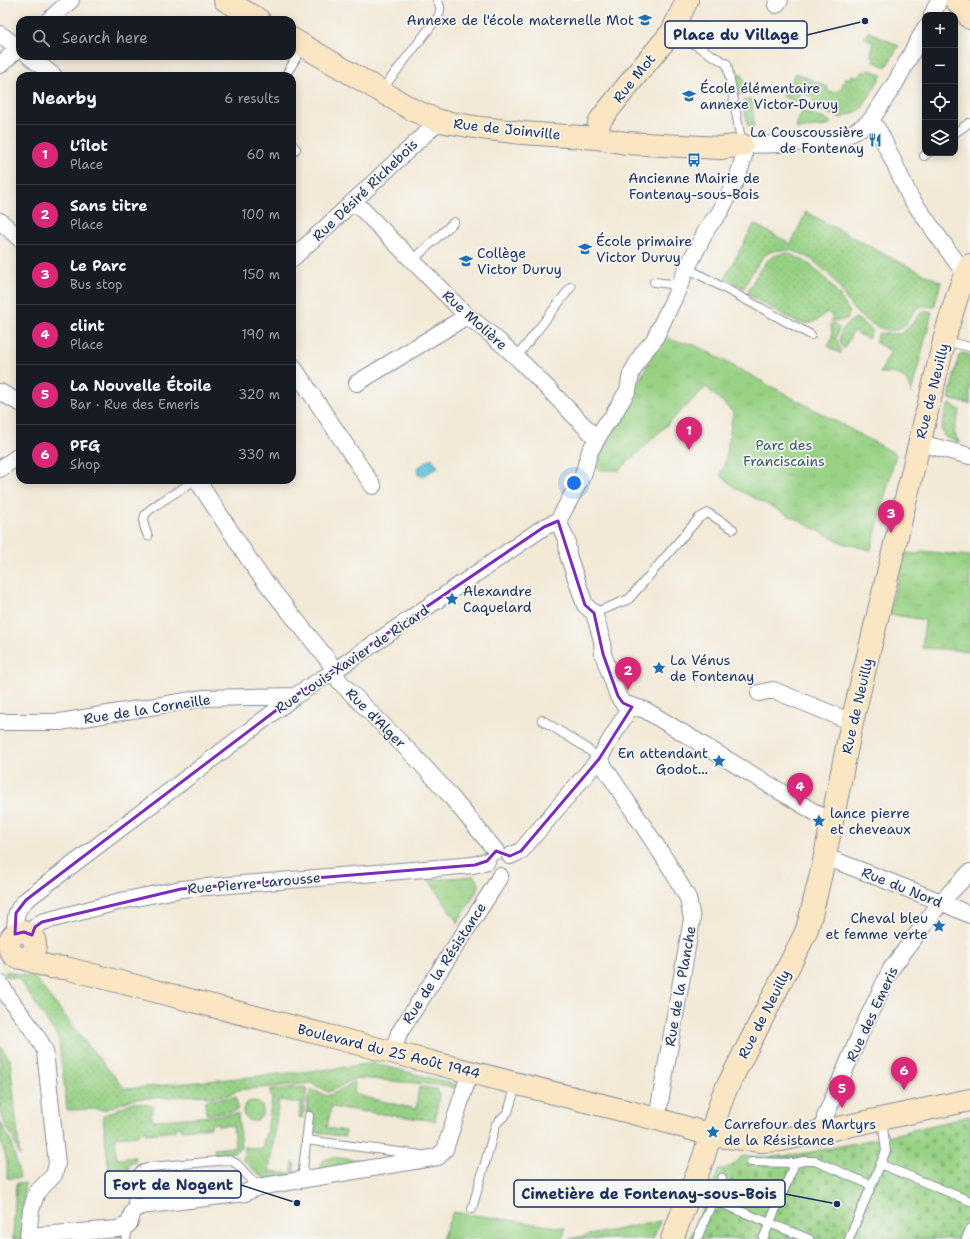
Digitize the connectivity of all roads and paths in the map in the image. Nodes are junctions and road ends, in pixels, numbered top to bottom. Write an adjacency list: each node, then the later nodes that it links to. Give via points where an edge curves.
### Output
1 (71, 0): 8 (street)
2 (225, 0): 9 (street)
3 (437, 0): 22 (lane, via 440,4 438,17)
4 (938, 0): 7 (street)
5 (956, 0): 10 (street)
6 (686, 1): 11 (street, Rue Mot)
7 (933, 12)
8 (53, 16)
9 (252, 16)
10 (970, 18)
11 (672, 32): 27 (street, Rue Mot, via 601,119); 28 (lane, via 727,64)
12 (0, 34): 15 (street)
13 (922, 34): 23 (street, via 896,82)
14 (298, 42): 22 (street, Rue de Joinville)
15 (16, 46)
16 (16, 54): 19 (street)
17 (34, 60): 20 (street)
18 (291, 60): 21 (lane)
19 (0, 65)
20 (49, 72)
21 (287, 72)
22 (380, 92): 24 (street, Rue de Joinville)
23 (870, 120): 28 (street, via 852,133 834,140); 36 (street, via 880,133 910,197)
24 (439, 121): 27 (street, Rue de Joinville, via 481,128); 29 (street, Rue Désiré Richebois)
25 (969, 123): 26 (lane)
26 (958, 131)
27 (597, 138): 28 (street, Rue de Joinville, via 626,143 684,146 728,148)
28 (742, 145): 35 (street, via 744,156 738,176)
29 (354, 201): 33 (street, Rue Désiré Richebois); 34 (street, Rue Molière)
30 (0, 221): 32 (street)
31 (454, 222): 34 (lane)
32 (16, 235)
33 (296, 255)
34 (413, 260): 40 (street, Rue Molière)
35 (687, 268): 39 (street); 41 (lane)
36 (968, 272): 42 (street, Rue de Neuilly)
37 (654, 282): 39 (lane)
38 (572, 287): 44 (lane)
39 (678, 287): 49 (street, via 654,340 642,354 631,374 628,390)
40 (467, 316): 44 (street, Rue Molière, via 483,327); 46 (street)
41 (812, 335)
42 (944, 341): 43 (lane); 50 (street, Rue de Neuilly)
43 (970, 347)
44 (516, 358): 49 (street, Rue Molière)
45 (296, 371): 56 (street)
46 (357, 383)
47 (0, 392): 48 (street)
48 (16, 401)
49 (597, 439): 57 (street, via 590,451 583,475)
50 (920, 443): 51 (street); 67 (street, Rue de Neuilly)
51 (970, 456)
52 (16, 458): 53 (street)
53 (0, 469)
54 (191, 484): 59 (lane, via 148,511 144,520)
55 (200, 484): 61 (street, Rue d'Alger, via 256,570)
56 (373, 486)
57 (558, 521): 60 (street, via 567,541 568,555 585,606); 61 (street, Rue Louis-Xavier de Ricard, via 544,527)
58 (733, 529): 60 (lane, via 708,513 699,518 629,599)
59 (148, 536)
60 (594, 613): 64 (street, via 602,640 603,654 618,696 623,703)
61 (334, 671): 63 (street, Rue Louis-Xavier de Ricard); 70 (street, Rue d'Alger, via 340,682 442,786)
62 (759, 693): 67 (street, via 773,690)
63 (295, 696): 66 (street, Rue de la Corneille, via 204,698 60,722); 76 (street, Rue Louis-Xavier de Ricard, via 26,900 16,914)
64 (632, 706): 68 (street); 69 (street, via 645,710)
65 (542, 720): 68 (lane)
66 (0, 722)
67 (852, 722): 69 (street, Rue de Neuilly)
68 (599, 759): 70 (street, via 521,851); 83 (street, Rue de la Planche, via 667,862 688,898 692,918)
69 (831, 822): 86 (street, Rue de Neuilly, via 806,932 723,1095)
70 (498, 856): 73 (street, via 486,865 490,872); 73 (street, via 512,864 507,874); 76 (street, Rue Pierre Larousse, via 475,865 181,889 42,922)
71 (834, 860): 74 (street, Rue du Nord)
72 (970, 872): 74 (street, Rue des Emeris)
73 (500, 876): 78 (street, Rue de la Résistance, via 398,1033)
74 (941, 902): 75 (street, Rue du Nord); 85 (street, Rue des Emeris, via 891,969 825,1117)
75 (970, 915)
76 (16, 945): 78 (street, Boulevard du 25 Août 1944, via 50,967 66,968)
77 (0, 984): 102 (street, via 40,1039 45,1051 56,1164 54,1175 36,1192 31,1210)
78 (393, 1052): 79 (street, Boulevard du 25 Août 1944)
79 (470, 1072): 80 (street, Boulevard du 25 Août 1944); 88 (street, via 445,1149)
80 (517, 1084): 83 (street, Boulevard du 25 Août 1944); 98 (lane, via 508,1112 496,1124)
81 (970, 1100): 84 (street, Boulevard du 25 Août 1944)
82 (309, 1116): 87 (lane)
83 (657, 1119): 86 (street, Boulevard du 25 Août 1944)
84 (882, 1119): 85 (street, Boulevard du 25 Août 1944); 91 (lane, via 886,1151)
85 (824, 1130): 86 (street, Boulevard du 25 Août 1944, via 781,1140 760,1141)
86 (711, 1135): 103 (street, Rue de Neuilly)
87 (306, 1140): 88 (lane); 93 (lane)
88 (438, 1157): 93 (street)
89 (751, 1162): 90 (lane)
90 (795, 1163): 94 (lane, via 815,1161); 99 (lane)
91 (880, 1164): 94 (lane); 97 (lane)
92 (722, 1178): 96 (lane)
93 (302, 1179): 95 (street)
94 (871, 1185): 107 (lane)
95 (258, 1187): 100 (street, via 245,1193 141,1206); 100 (lane, via 237,1164 229,1160 150,1167 140,1170 134,1179)
96 (713, 1200): 99 (lane); 104 (lane)
97 (970, 1201)
98 (472, 1209)
99 (770, 1222): 105 (lane); 106 (lane)
100 (129, 1225): 102 (street, via 118,1229)
101 (970, 1229): 108 (lane)
102 (29, 1238)
103 (672, 1239)
104 (697, 1239)
105 (763, 1239)
106 (809, 1239)
107 (849, 1239)
108 (966, 1239)

